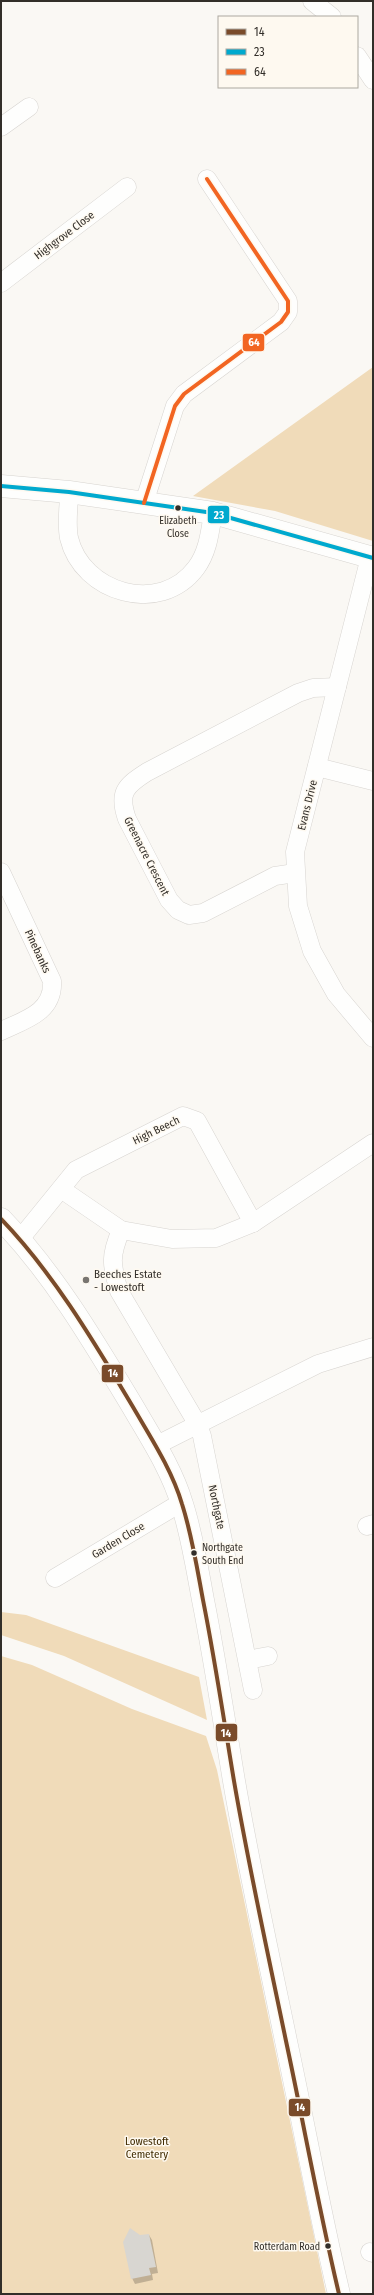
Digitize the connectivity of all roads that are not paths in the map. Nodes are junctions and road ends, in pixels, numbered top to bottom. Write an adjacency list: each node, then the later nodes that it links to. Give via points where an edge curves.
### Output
1 (312, 1): 2 (street)
2 (331, 16)
3 (358, 58): 4 (street)
4 (373, 80)
5 (29, 108): 6 (street)
6 (1, 127)
7 (207, 179): 12 (street, via 288,301 288,312 281,322 184,394 175,406)
8 (127, 187): 9 (street, Highgrove Close)
9 (1, 283)
10 (1, 486): 11 (main road)
11 (70, 492): 12 (main road); 13 (street, via 67,527 78,559 94,577 126,593 149,594 160,591 190,575 205,551)
12 (144, 503): 13 (main road)
13 (213, 513): 14 (main road)
14 (372, 558): 15 (street, Evans Drive)
15 (337, 687): 16 (street, Evans Drive); 19 (street, Greenacre Crescent, via 313,688 298,693 147,772 133,781 124,792 122,804 127,818 169,900 178,910 189,915 203,913 275,876)
16 (317, 767): 17 (street); 19 (street, Evans Drive, via 295,852)
17 (373, 781)
18 (1, 872): 20 (street, Pinebanks, via 52,981 53,990 46,1006 38,1013)
19 (295, 873): 21 (street, Evans Drive, via 298,906 312,951 336,994)
20 (1, 1031)
21 (373, 1038)
22 (373, 1143): 25 (street)
23 (61, 1189): 25 (street, High Beech, via 76,1170 183,1116 197,1121); 26 (street); 27 (street, High Beech)
24 (1, 1219): 27 (main road)
25 (253, 1222): 26 (street, via 216,1238 172,1240)
26 (121, 1230): 29 (street, Northgate, via 112,1249 113,1268 119,1291)
27 (20, 1239): 30 (main road, via 92,1342)
28 (373, 1347): 29 (street, via 318,1364)
29 (198, 1425): 30 (street); 34 (street, Northgate)
30 (155, 1446): 31 (main road)
31 (182, 1502): 32 (street, Garden Close); 36 (main road, via 195,1555 234,1780 316,2199)
32 (55, 1578)
33 (268, 1656): 34 (street)
34 (248, 1660): 35 (street, Northgate)
35 (253, 1690)
36 (339, 2294)

